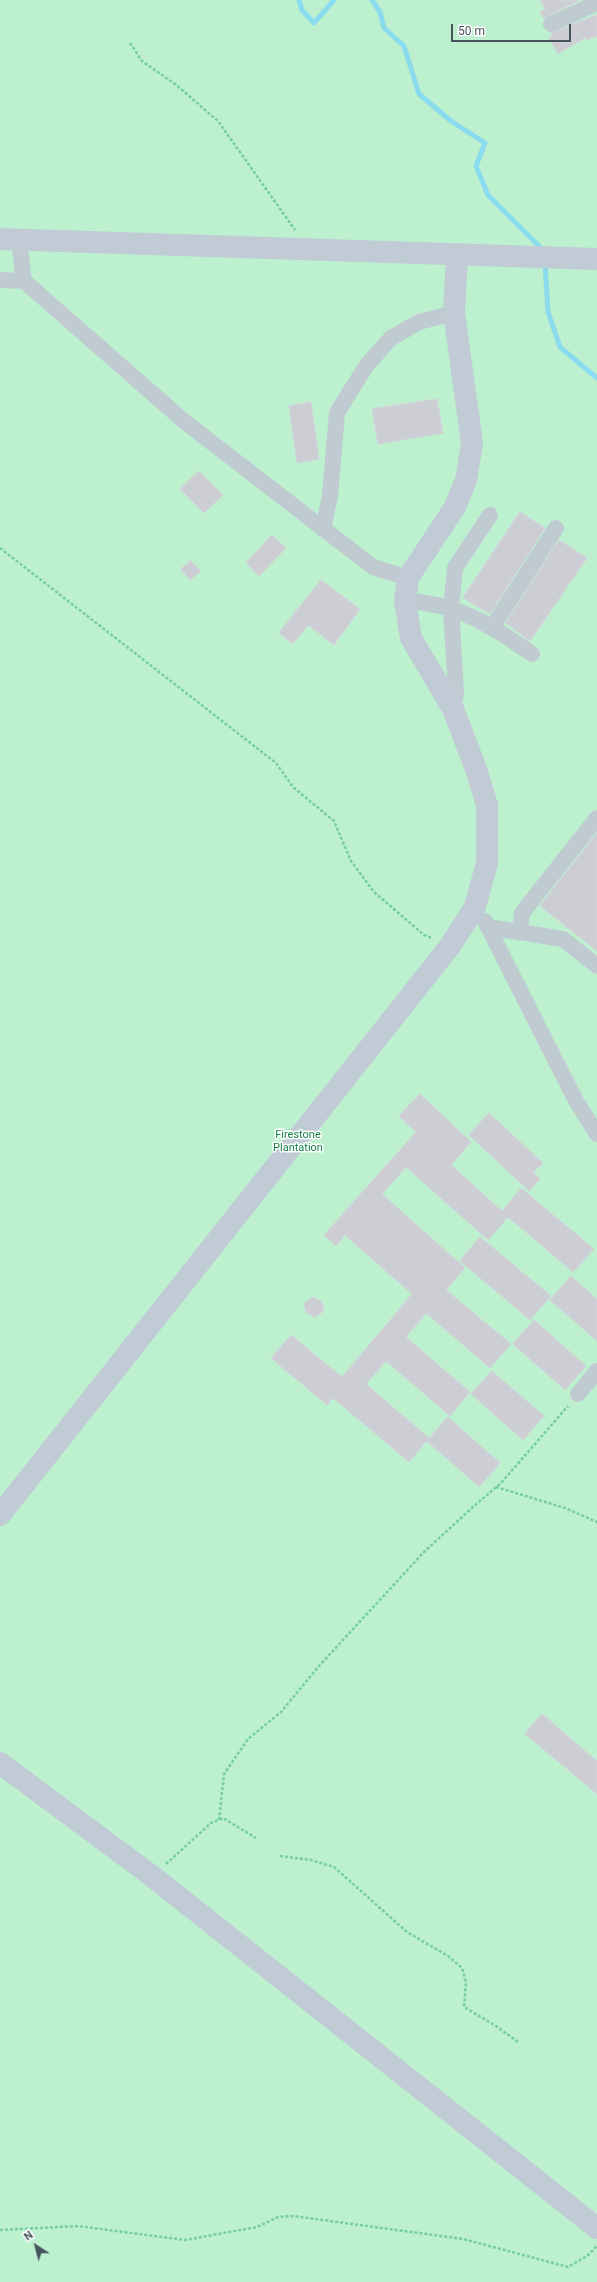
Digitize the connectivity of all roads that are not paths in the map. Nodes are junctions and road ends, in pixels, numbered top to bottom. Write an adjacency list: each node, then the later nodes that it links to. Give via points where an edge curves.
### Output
1 (597, 3): 2 (street)
2 (551, 24)
3 (10, 240): 4 (street); 7 (street)
4 (457, 254): 5 (street); 8 (street)
5 (597, 259)
6 (0, 280): 7 (street)
7 (24, 281): 11 (street, via 184,422)
8 (454, 313): 11 (street, via 419,322 391,338 367,365 337,413 330,496); 12 (street, via 472,443 467,473 455,507)
9 (490, 515): 14 (street, via 455,568)
10 (556, 528): 15 (street)
11 (324, 529): 12 (street, via 372,567)
12 (408, 578): 13 (street)
13 (405, 601): 14 (street); 17 (street, via 411,638)
14 (451, 608): 15 (street); 17 (street, via 456,692)
15 (493, 626): 16 (street)
16 (532, 654)
17 (453, 709): 19 (street, via 487,805 487,863)
18 (597, 818): 21 (street, via 522,913)
19 (475, 907): 20 (street); 26 (street, via 450,946)
20 (488, 926): 21 (street); 23 (street, via 576,1101)
21 (520, 932): 22 (street, via 563,939)
22 (596, 965)
23 (597, 1134)
24 (597, 1371): 25 (street)
25 (578, 1394)
26 (0, 1515)
27 (0, 1763): 28 (street, via 152,1876)
28 (597, 2228)

